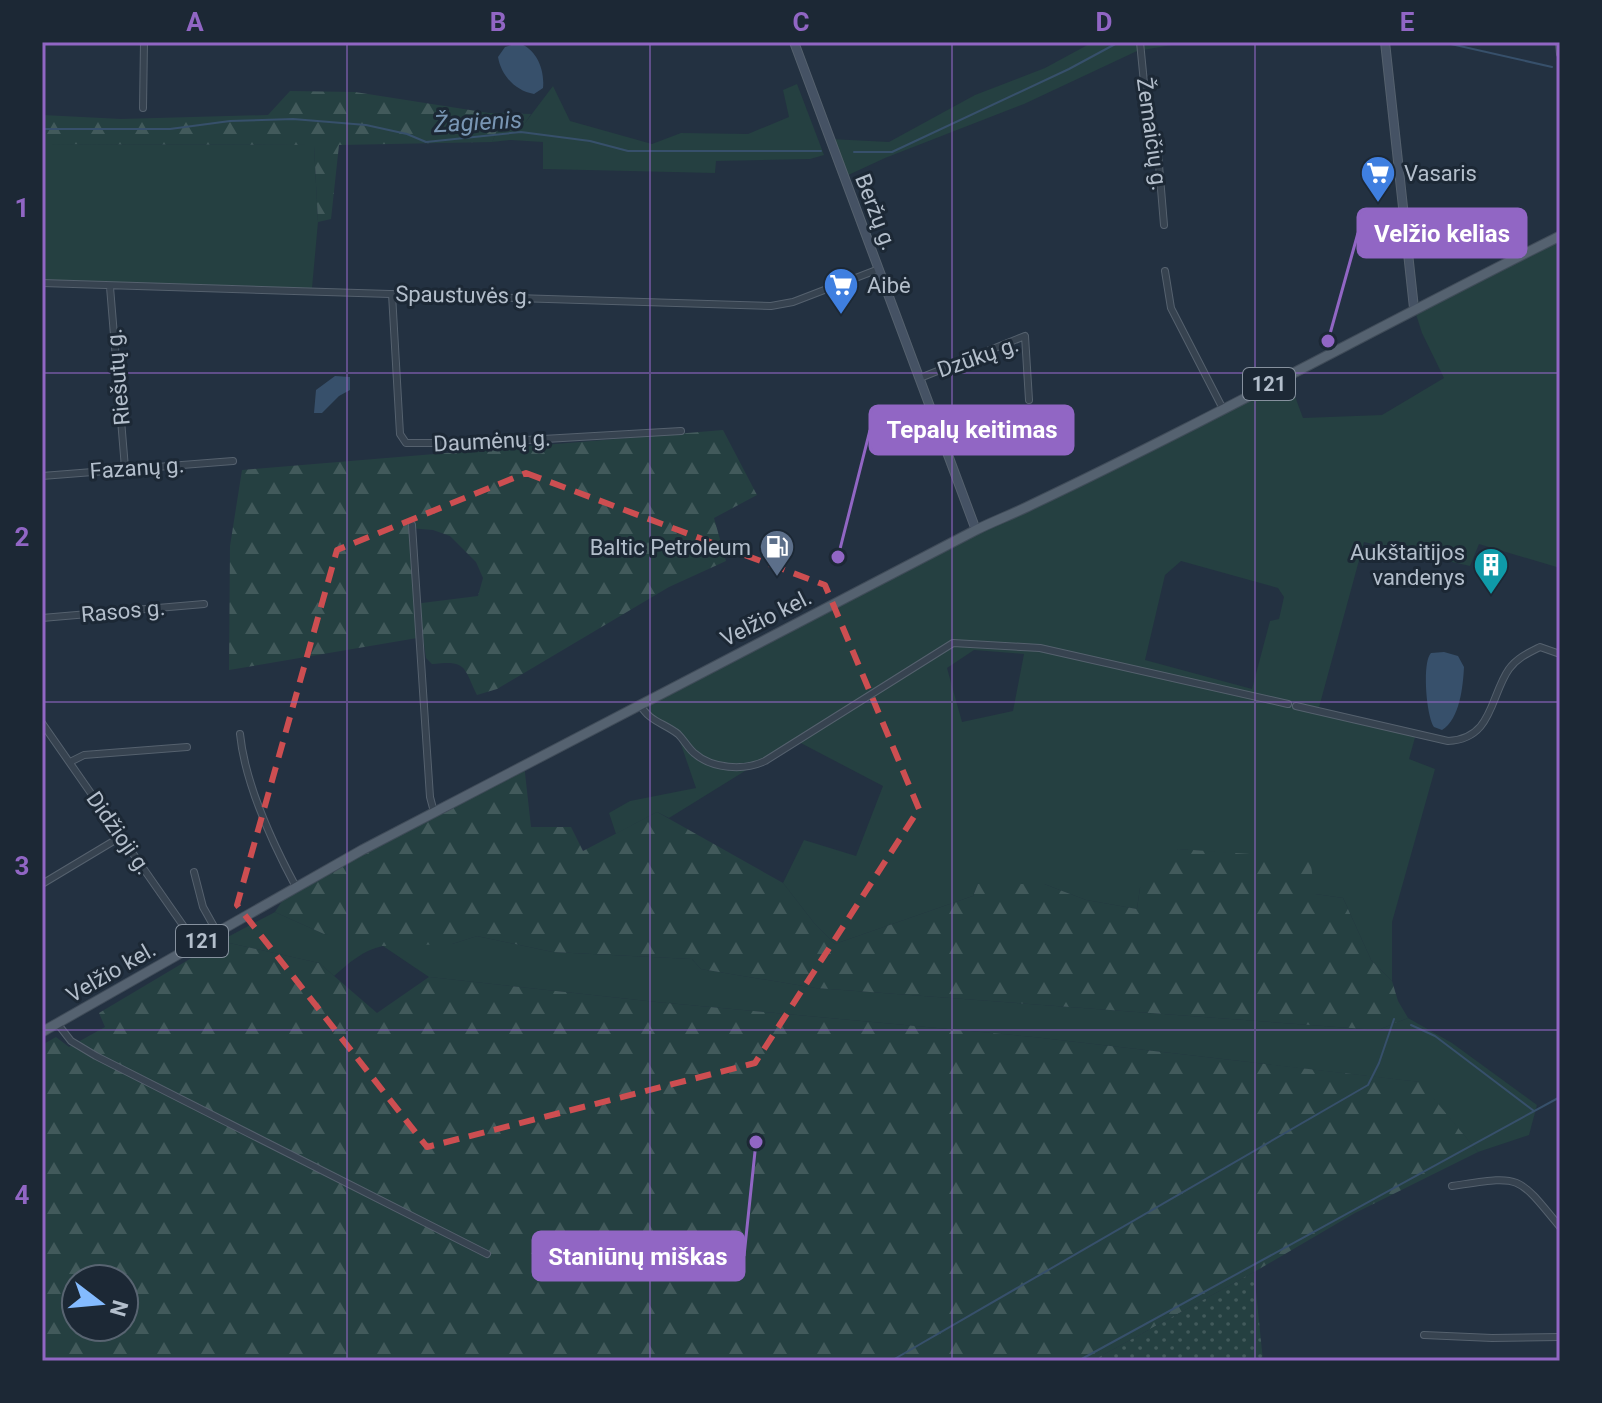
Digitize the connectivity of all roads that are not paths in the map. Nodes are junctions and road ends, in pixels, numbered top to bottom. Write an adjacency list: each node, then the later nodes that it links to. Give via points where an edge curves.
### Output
1 (144, 42): 7 (street)
2 (794, 42): 10 (main road, Beržų g.)
3 (1140, 42): 8 (street, Žemaičių g.)
4 (1385, 42): 15 (main road)
5 (1559, 42): 6 (street)
6 (1560, 54)
7 (143, 108)
8 (1164, 225)
9 (1560, 236): 15 (main road, Velžio kel. / 121)
10 (879, 269): 14 (street, Spaustuvės g., via 771,306); 16 (main road, Beržų g.)
11 (1165, 271): 18 (street, via 1171,308)
12 (42, 283): 13 (street, Spaustuvės g.)
13 (110, 287): 14 (street, Spaustuvės g.); 21 (street, Riešutų g.)
14 (392, 294): 19 (street, Daumėnų g., via 400,434 406,443)
15 (1414, 308): 18 (main road, Velžio kel. / 121)
16 (920, 378): 17 (street, Dzūkų g., via 1025,336); 24 (main road, Beržų g.)
17 (1029, 400)
18 (1223, 409): 24 (main road, Velžio kel. / 121)
19 (681, 431)
20 (233, 461): 21 (street, Fazanų g.)
21 (125, 468): 22 (street, Fazanų g.)
22 (42, 476)
23 (412, 525): 33 (street)
24 (976, 530): 28 (main road, Velžio kel. / 121)
25 (204, 604): 26 (street, Rasos g.)
26 (42, 618)
27 (1560, 654): 28 (street, via 1540,647 1520,657 1509,668 1486,719 1458,741 1040,648 953,643 765,761 740,767 697,756 680,736 645,714)
28 (640, 704): 33 (main road, Velžio kel. / 121)
29 (42, 723): 32 (street, Didžioji g.)
30 (240, 734): 37 (street, via 248,772)
31 (187, 747): 32 (street, via 84,755)
32 (70, 762): 34 (street, Didžioji g.)
33 (434, 812): 37 (main road, Velžio kel. / 121)
34 (122, 836): 36 (street); 39 (street, Didžioji g.)
35 (194, 872): 38 (street, via 203,907)
36 (42, 884)
37 (296, 887): 38 (main road, Velžio kel. / 121)
38 (217, 932): 39 (main road, Velžio kel. / 121)
39 (196, 944): 40 (main road, Velžio kel. / 121)
40 (57, 1023): 41 (main road, Velžio kel. / 121); 44 (street, via 71,1041 96,1056)
41 (42, 1032)
42 (1452, 1186): 43 (street, via 1516,1181)
43 (1560, 1227)
44 (487, 1254)
45 (1424, 1335): 46 (street)
46 (1560, 1337)

